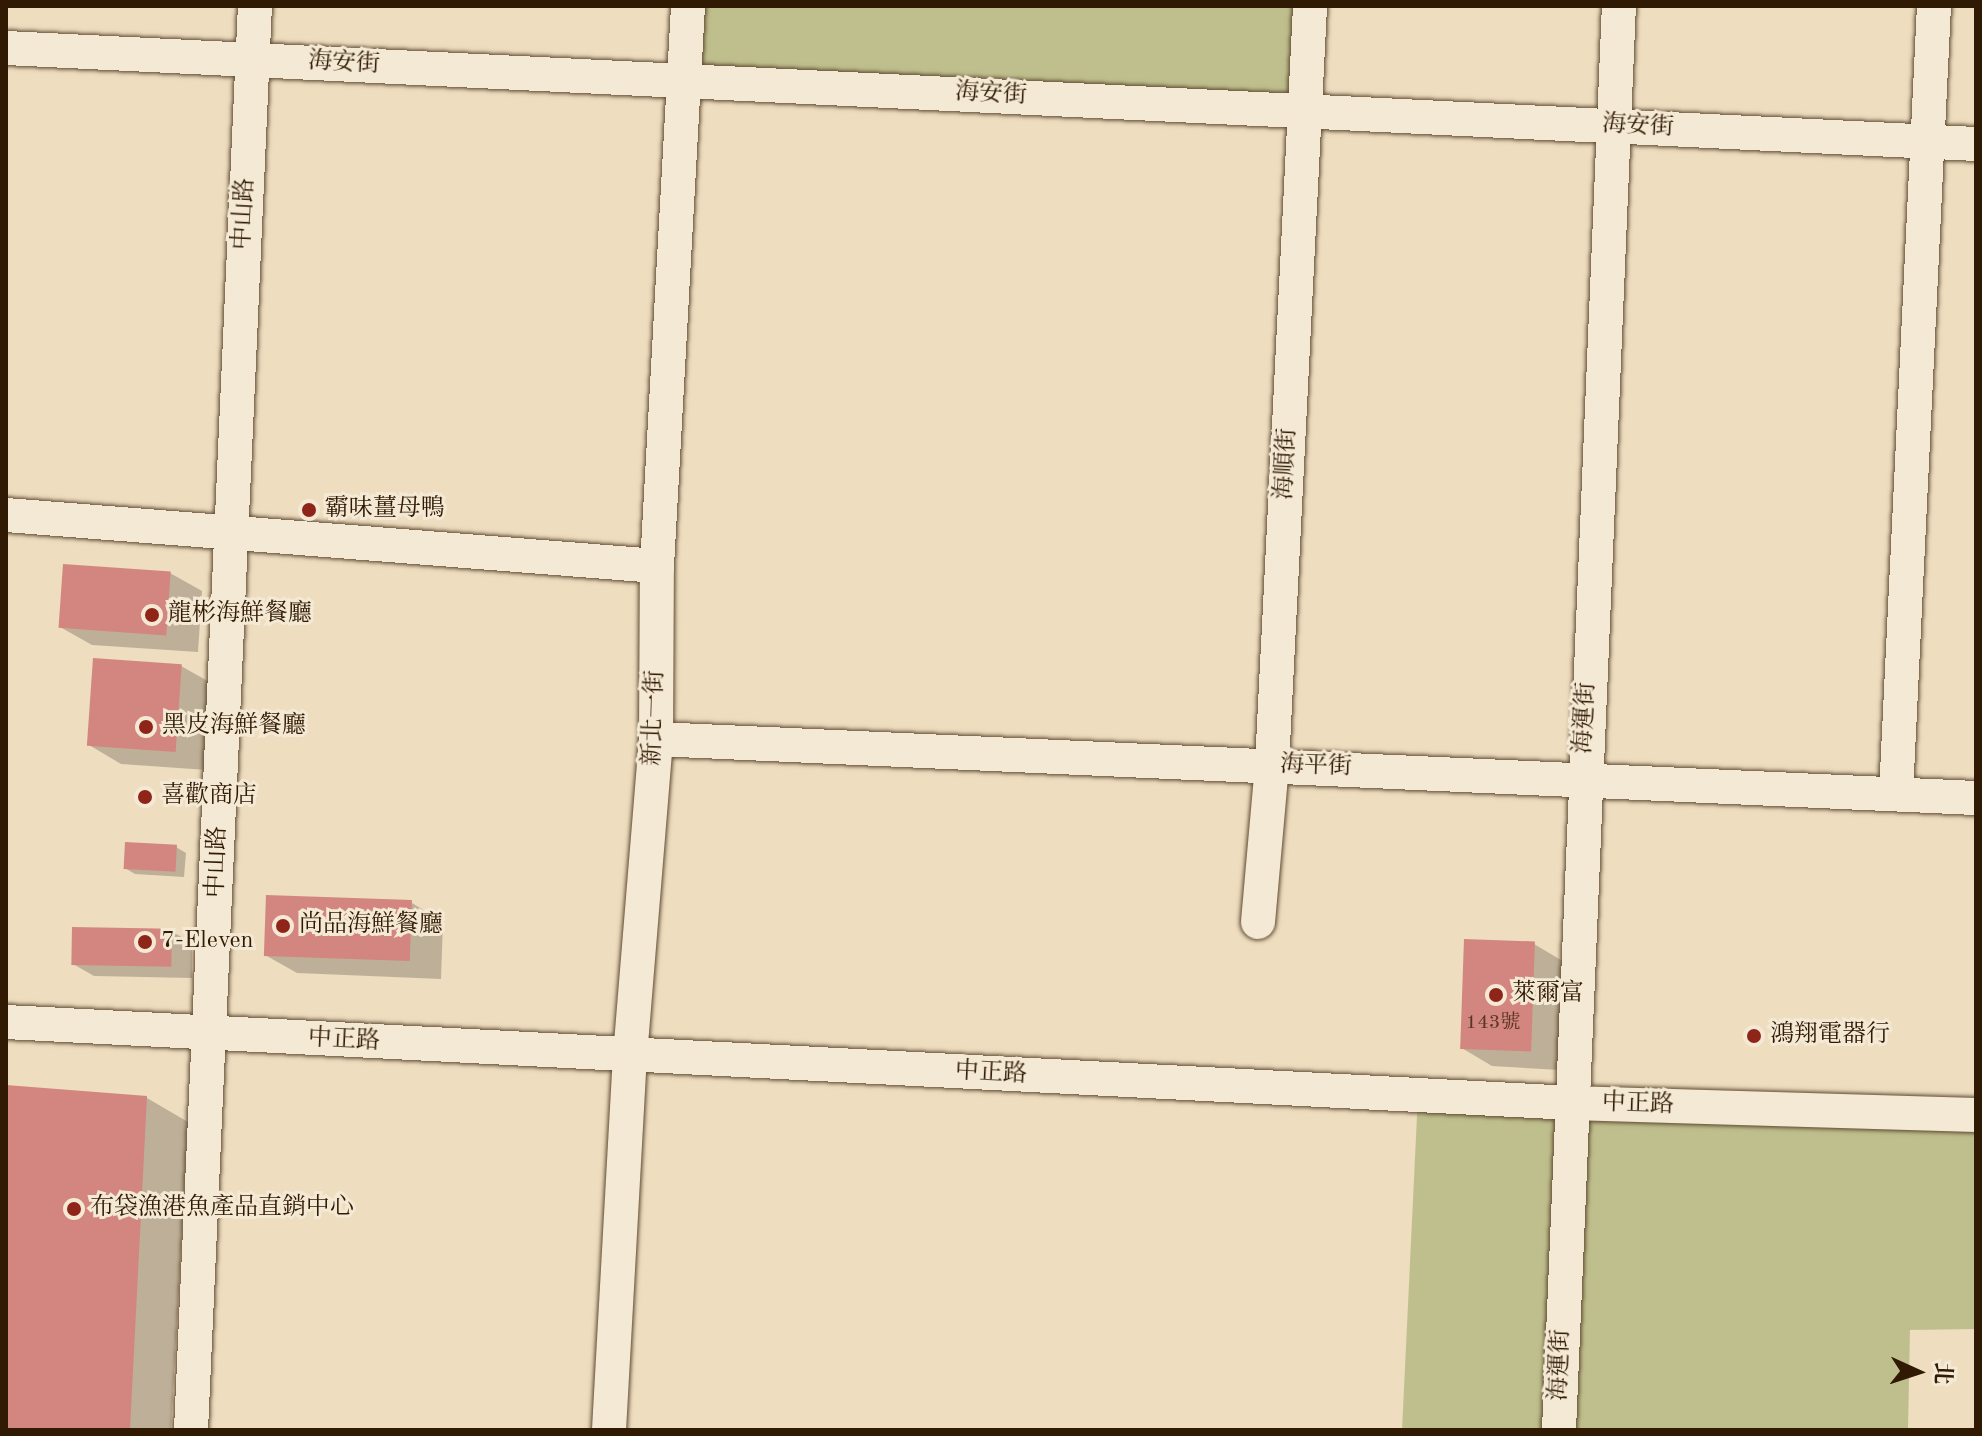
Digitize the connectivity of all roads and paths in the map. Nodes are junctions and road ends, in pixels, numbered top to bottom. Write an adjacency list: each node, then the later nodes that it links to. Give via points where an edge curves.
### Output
1 (255, 6): 7 (street, 中山路)
2 (688, 6): 8 (street, 新北一街)
3 (1310, 6): 9 (street, 海順街)
4 (1619, 6): 10 (street, 海運街)
5 (1934, 6): 11 (street)
6 (6, 48): 7 (street, 海安街)
7 (252, 60): 8 (street, 海安街); 14 (street, 中山路)
8 (683, 81): 9 (street, 海安街); 15 (street, 新北一街)
9 (1304, 109): 10 (street, 海安街); 17 (street, 海順街)
10 (1614, 126): 11 (street, 海安街); 18 (street, 海運街)
11 (1927, 142): 12 (street, 海安街); 19 (street)
12 (1976, 144)
13 (6, 515): 14 (street)
14 (231, 530): 15 (street); 23 (street, 中山路)
15 (657, 566): 16 (street, 新北一街)
16 (656, 739): 17 (street, 海平街); 24 (street, 新北一街)
17 (1272, 765): 18 (street, 海平街); 21 (street, 海順街)
18 (1583, 777): 19 (street, 海平街); 25 (street, 海運街)
19 (1896, 794): 20 (street, 海平街)
20 (1976, 798)
21 (1258, 922)
22 (6, 1022): 23 (street, 中正路)
23 (210, 1034): 24 (street, 中正路); 27 (street, 中山路)
24 (630, 1056): 25 (street, 中正路); 28 (street, 新北一街)
25 (1571, 1103): 26 (street, 中正路); 29 (street, 海運街)
26 (1976, 1115)
27 (191, 1430)
28 (609, 1430)
29 (1559, 1430)

